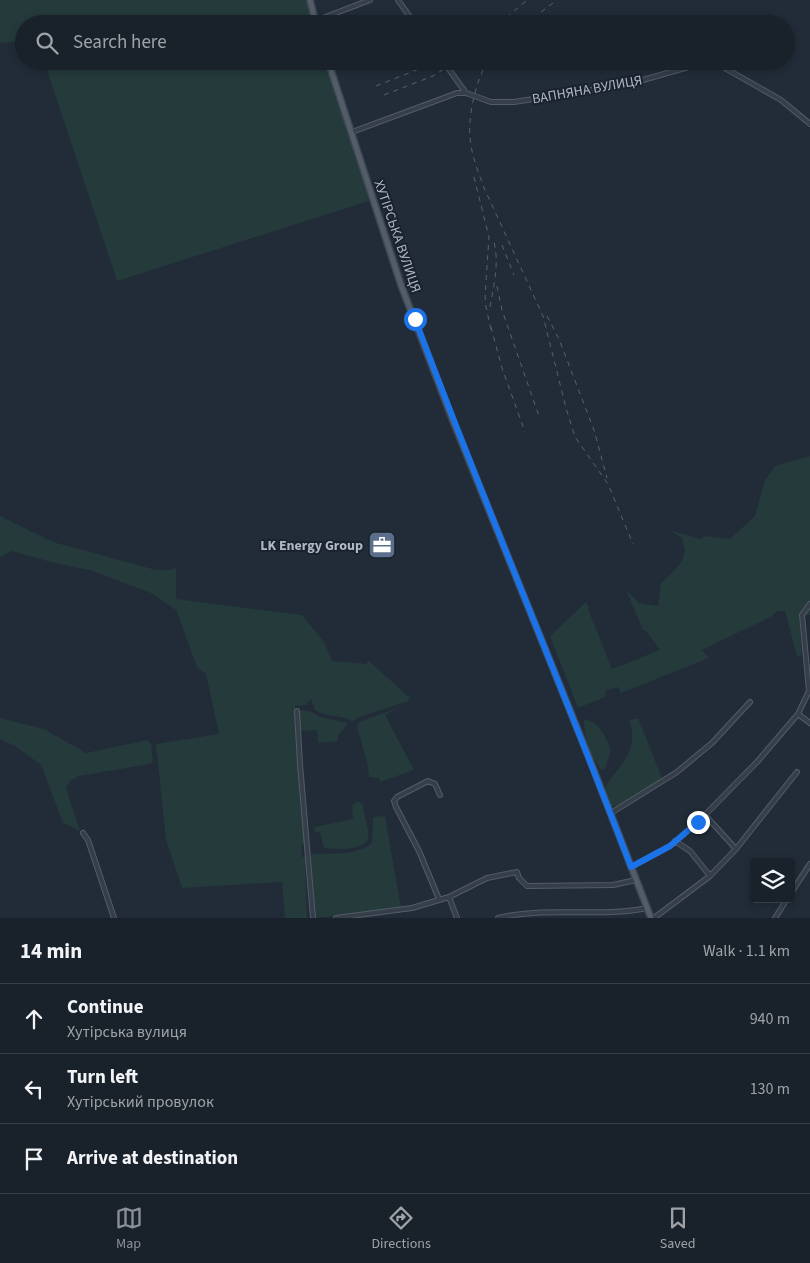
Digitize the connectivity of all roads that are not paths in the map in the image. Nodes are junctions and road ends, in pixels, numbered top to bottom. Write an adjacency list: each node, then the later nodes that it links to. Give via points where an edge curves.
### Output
1 (310, 0): 4 (main road)
2 (370, 0): 5 (street)
3 (398, 0): 6 (street)
4 (314, 15)
5 (333, 15)
6 (409, 15)
7 (331, 70): 13 (main road, ХУТІРСЬКА ВУЛИЦЯ)
8 (449, 70): 11 (street)
9 (678, 70): 11 (street, ВАПНЯНА ВУЛИЦЯ, via 629,84 514,102 491,102)
10 (728, 70): 12 (street, ВАПНЯНА ВУЛИЦЯ, via 781,100)
11 (466, 93): 13 (street, via 446,96)
12 (810, 124)
13 (352, 132): 21 (main road, ХУТІРСЬКА ВУЛИЦЯ, via 402,285 453,421)
14 (810, 604): 17 (street, via 802,615 809,691)
15 (750, 702): 21 (street, via 712,743 677,772)
16 (297, 711): 36 (street)
17 (798, 714): 18 (street); 22 (street)
18 (810, 724)
19 (797, 772): 25 (street)
20 (440, 795): 32 (street, via 435,784 428,781 394,801)
21 (610, 813): 27 (main road, ХУТІРСЬКА ВУЛИЦЯ)
22 (705, 815): 24 (street); 25 (street)
23 (83, 833): 35 (street)
24 (675, 841): 27 (street); 28 (street, via 690,851)
25 (736, 849): 28 (street)
26 (810, 864): 30 (street)
27 (631, 867): 29 (main road, ХУТІРСЬКА ВУЛИЦЯ)
28 (710, 876): 40 (street)
29 (636, 880): 31 (street, via 613,885 527,886 517,872 487,878); 34 (main road, ХУТІРСЬКА ВУЛИЦЯ)
30 (795, 887)
31 (449, 896): 32 (street); 38 (street)
32 (439, 899): 37 (street, via 412,908)
33 (784, 903): 41 (street)
34 (647, 908): 39 (street, via 625,912 528,913); 40 (main road, ХУТІРСЬКА ВУЛИЦЯ)
35 (114, 918)
36 (313, 918)
37 (336, 918)
38 (457, 918)
39 (498, 918)
40 (652, 918)
41 (775, 918)

